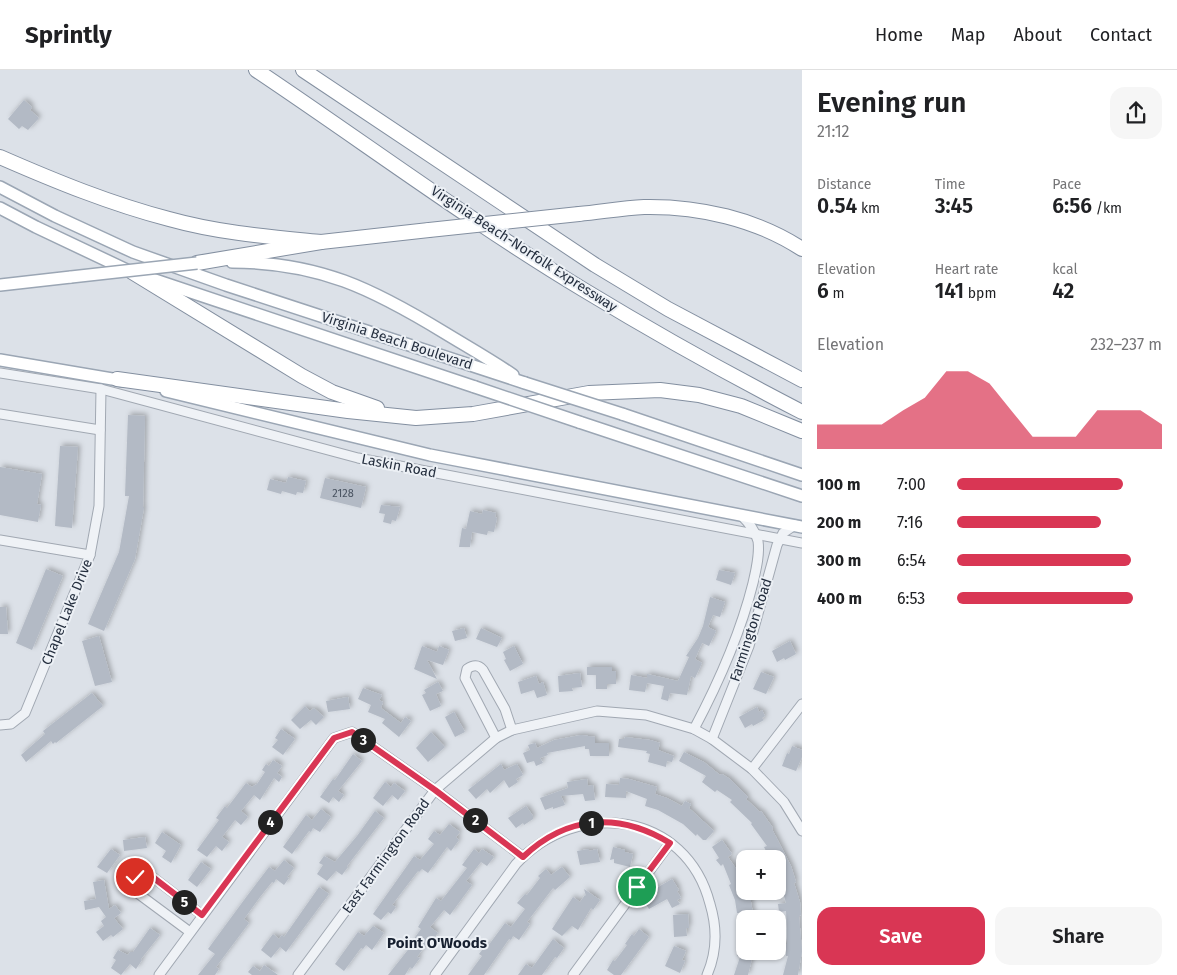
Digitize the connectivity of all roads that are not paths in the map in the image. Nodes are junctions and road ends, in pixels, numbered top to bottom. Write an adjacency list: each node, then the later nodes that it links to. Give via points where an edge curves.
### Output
1 (256, 70): 17 (highway, Virginia Beach-Norfolk Expressway, via 583,290)
2 (303, 70): 14 (highway, Virginia Beach-Norfolk Expressway, via 595,265 668,309)
3 (0, 158): 6 (highway, via 121,206 171,220 246,235)
4 (0, 187): 15 (main road, Virginia Beach Boulevard, via 133,252)
5 (0, 208): 9 (main road, Virginia Beach Boulevard)
6 (320, 242): 7 (highway, bridge, via 643,207 727,216); 8 (highway)
7 (802, 249)
8 (197, 263): 10 (main road, bridge); 15 (main road, via 271,263 347,281 399,305)
9 (132, 272): 19 (highway, via 332,392); 23 (main road, Virginia Beach Boulevard, bridge)
10 (0, 285)
11 (0, 360): 13 (main road, Laskin Road)
12 (0, 373): 16 (street, Laskin Road)
13 (117, 379): 19 (highway); 24 (main road, Laskin Road, via 430,455)
14 (802, 380)
15 (525, 383): 22 (main road, Virginia Beach Boulevard, bridge)
16 (101, 389): 20 (street, Chapel Lake Drive); 26 (street, Laskin Road, via 358,458)
17 (802, 412)
18 (0, 414): 20 (street)
19 (416, 418): 21 (highway, via 474,414 589,393 660,390 699,395 741,406)
20 (100, 430): 30 (street, Chapel Lake Drive, via 99,506)
21 (802, 431)
22 (802, 475)
23 (802, 496)
24 (741, 515): 25 (main road, Laskin Road); 26 (street)
25 (798, 526): 27 (street, via 788,529)
26 (756, 534): 27 (street, Laskin Road); 33 (street, Farmington Road, via 755,571 739,630 725,668)
27 (780, 538): 29 (street, Laskin Road); 36 (street, Farmington Road, via 749,646)
28 (0, 540): 30 (street)
29 (802, 543)
30 (90, 555): 32 (street, Chapel Lake Drive, via 25,713 11,724)
31 (802, 704): 37 (street)
32 (0, 725)
33 (694, 729): 34 (street, East Farmington Road, via 646,715 597,711); 36 (street, East Farmington Road)
34 (512, 730): 35 (street, East Farmington Road); 35 (street, via 505,709 483,670 477,665 472,666 467,669 465,678)
35 (496, 738): 38 (street, East Farmington Road)
36 (712, 739): 37 (street, East Farmington Road)
37 (752, 768): 39 (street, East Farmington Road, via 784,802)
38 (435, 790): 41 (street); 42 (street, via 352,732 334,738); 45 (street, East Farmington Road)
39 (802, 832)
40 (670, 843): 41 (street, via 638,827 602,822 556,833); 47 (street); 48 (street, via 697,872 708,896 715,930)
41 (523, 857): 46 (street)
42 (202, 915): 43 (street); 43 (street, via 150,875 135,877 133,888 136,892)
43 (190, 932): 44 (street)
44 (158, 975)
45 (298, 975)
46 (435, 975)
47 (573, 975)
48 (708, 975)

